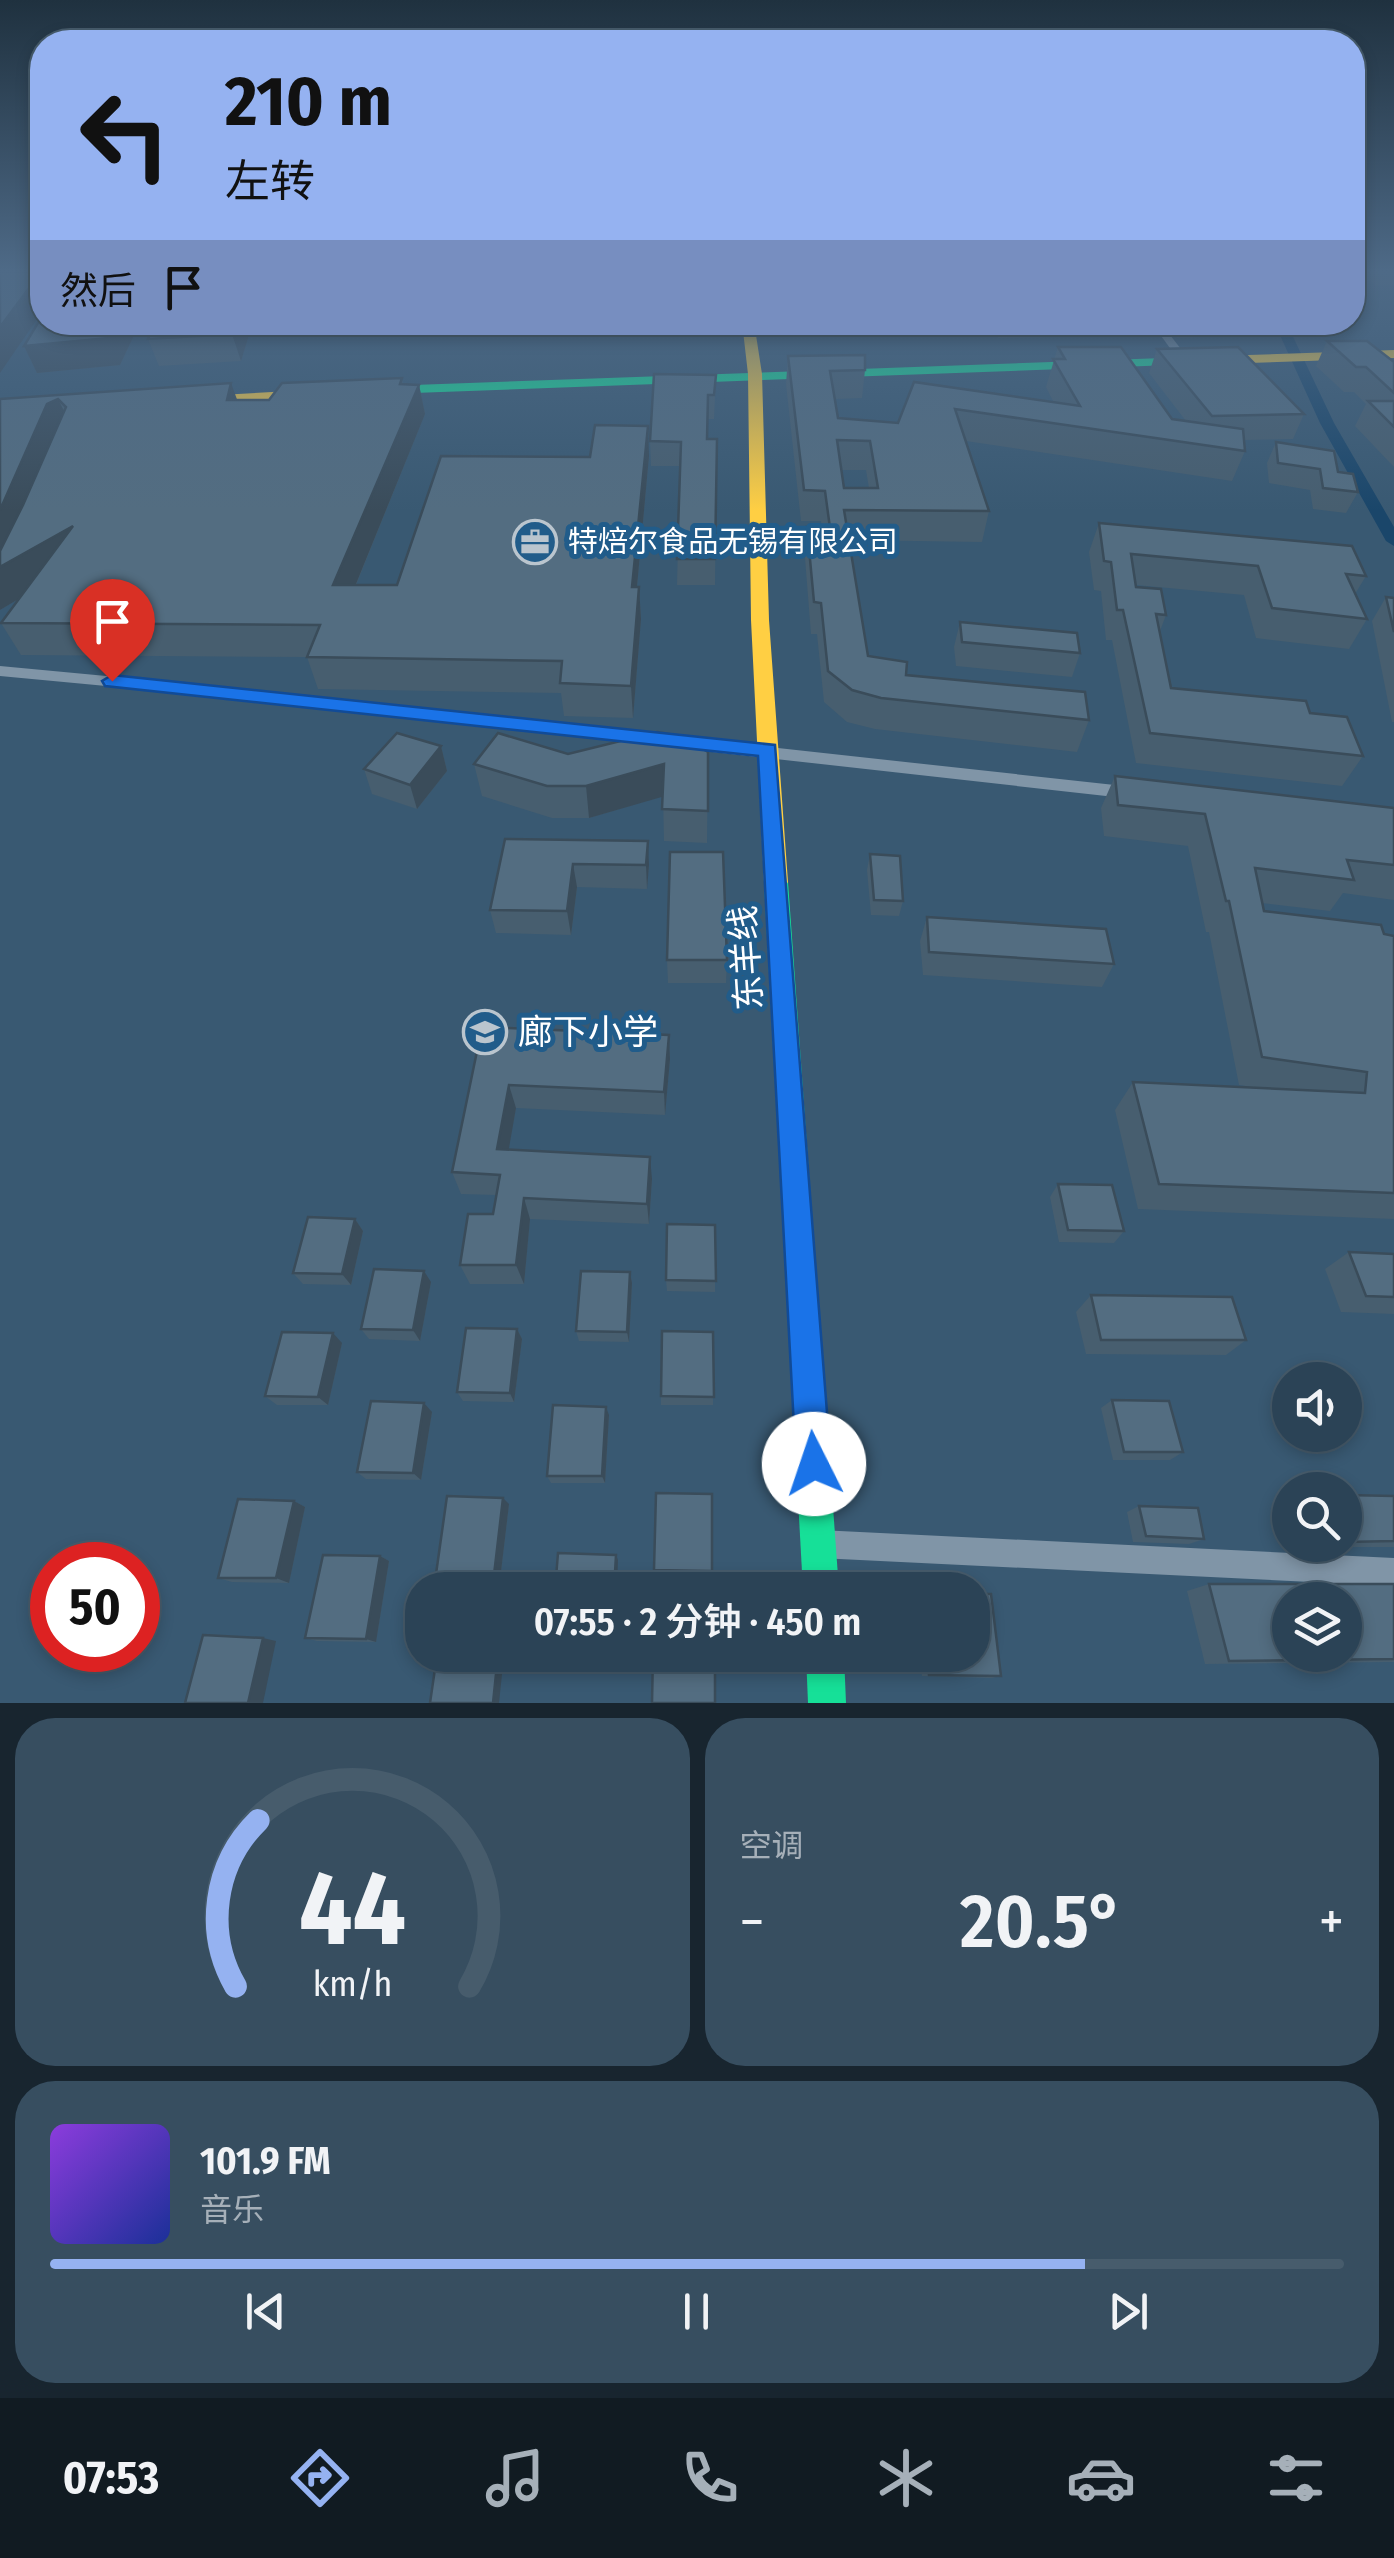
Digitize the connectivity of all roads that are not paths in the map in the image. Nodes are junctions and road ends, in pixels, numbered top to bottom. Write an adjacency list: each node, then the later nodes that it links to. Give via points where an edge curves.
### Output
1 (752, 351): 7 (main road, 东羊线)
2 (1325, 351): 4 (main road)
3 (1179, 353): 5 (main road); 7 (main road)
4 (1306, 353): 5 (main road); 6 (main road, via 1367,362)
5 (1272, 354): 7 (main road)
6 (1394, 354)
7 (754, 369): 8 (main road); 12 (main road, 东羊线)
8 (367, 386)
9 (329, 388): 10 (main road)
10 (174, 396)
11 (0, 671): 12 (street)
12 (768, 750): 13 (street); 14 (main road, 东羊线)
13 (1156, 796)
14 (819, 1544): 15 (main road, 东羊线); 16 (street)
15 (820, 1572)
16 (1394, 1572)
17 (826, 1672): 18 (main road)
18 (827, 1703)

